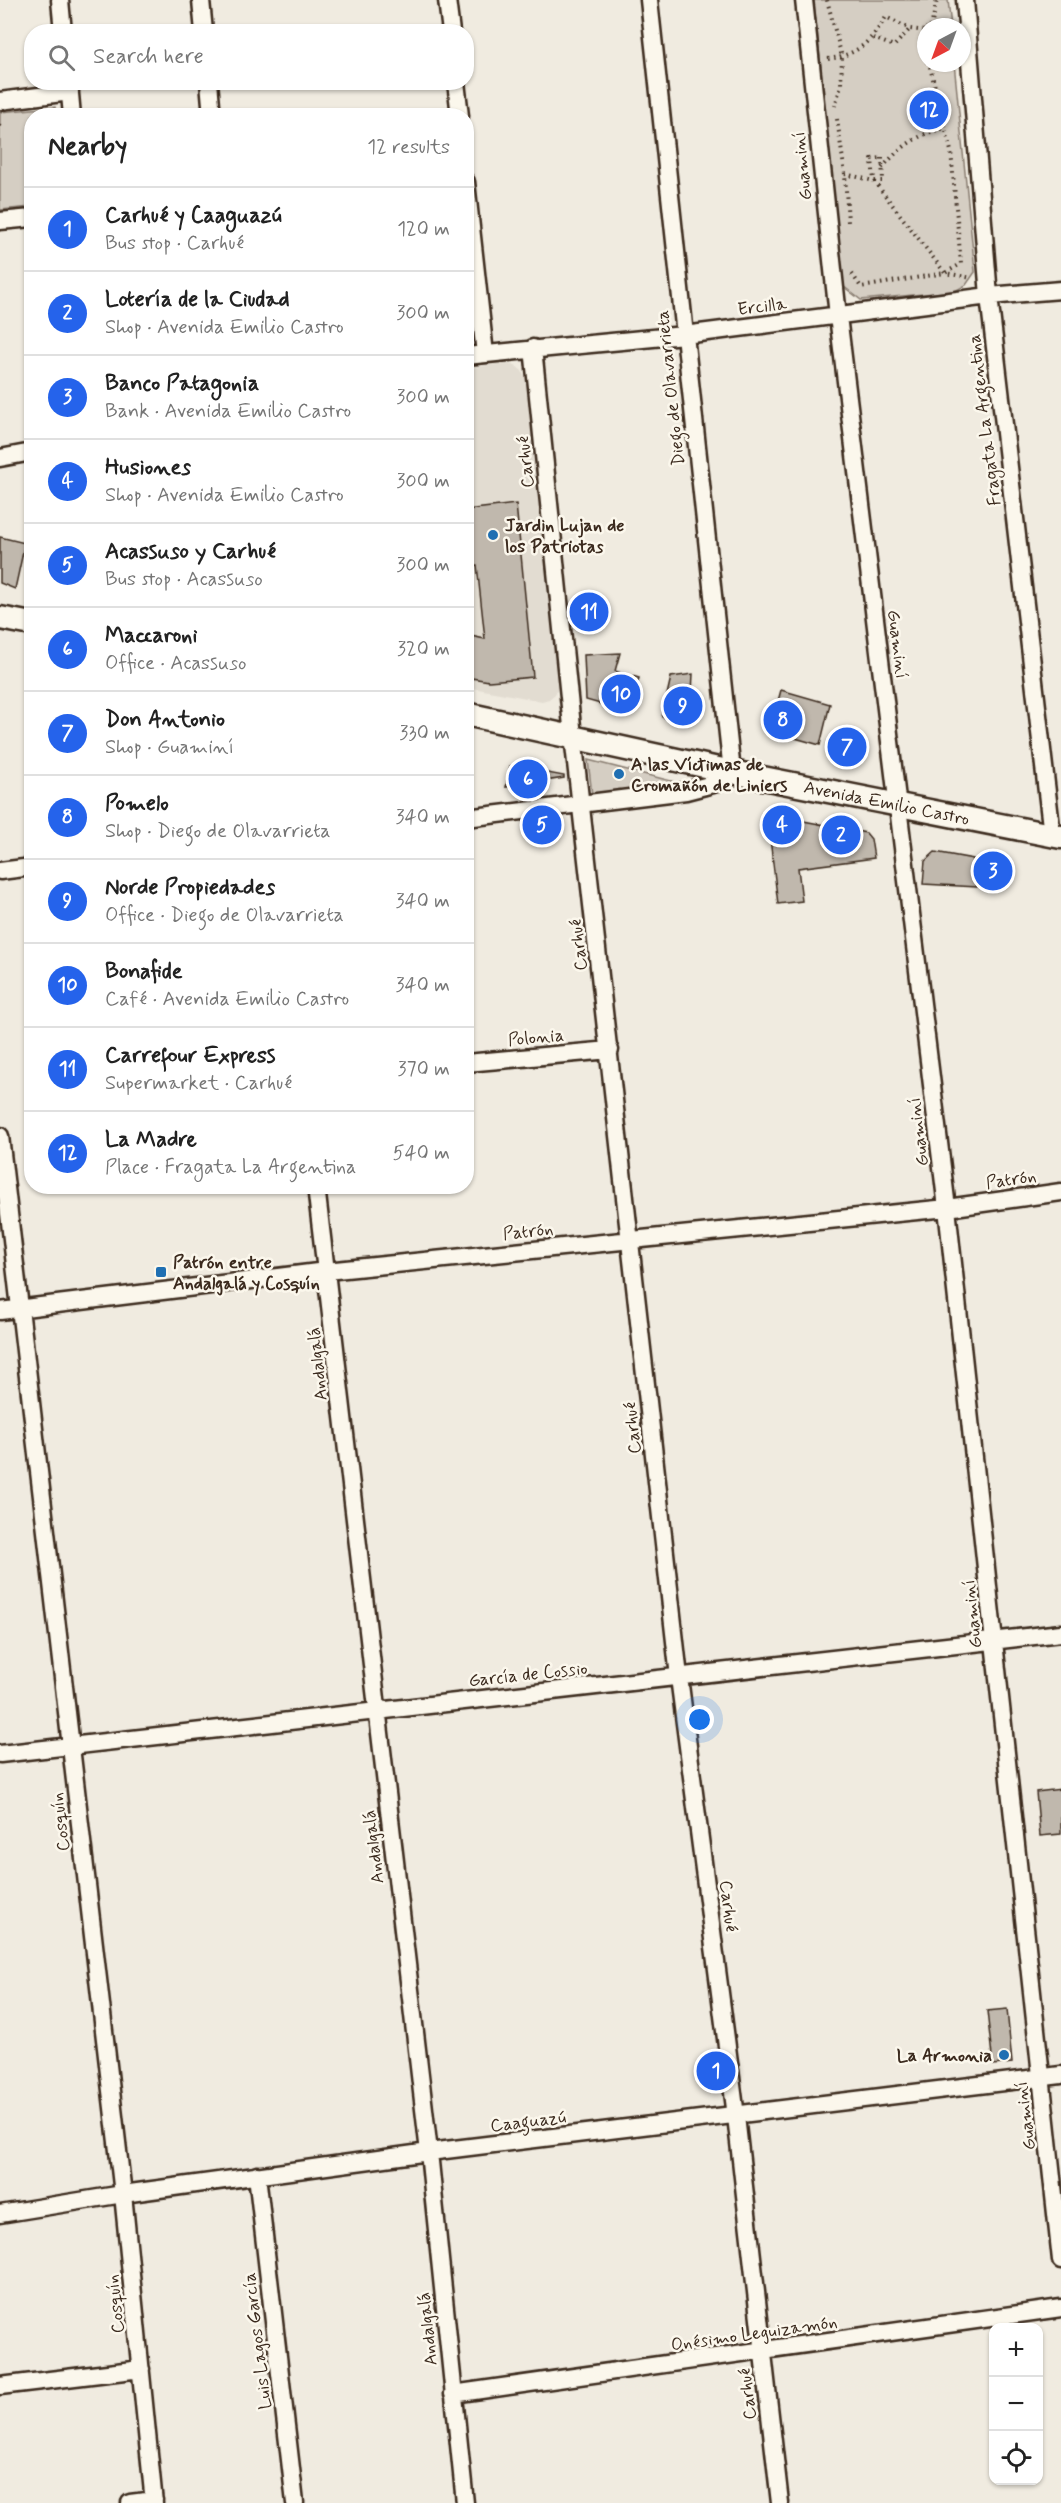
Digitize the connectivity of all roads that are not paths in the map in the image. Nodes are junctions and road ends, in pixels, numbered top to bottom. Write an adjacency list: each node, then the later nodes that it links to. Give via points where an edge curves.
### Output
1 (60, 0): 7 (street)
2 (201, 0): 8 (street)
3 (447, 0): 9 (street)
4 (649, 0): 24 (street, Diego de Olavarrieta)
5 (804, 0): 23 (street, Guaminí)
6 (965, 0): 22 (street, Fragata La Argentina)
7 (62, 24)
8 (203, 24)
9 (450, 24)
10 (54, 90): 14 (street)
11 (69, 90): 15 (street)
12 (209, 90): 16 (street)
13 (457, 90): 17 (street)
14 (0, 101)
15 (71, 108)
16 (211, 108)
17 (458, 108)
18 (24, 219): 19 (street)
19 (0, 221)
20 (474, 258): 26 (street)
21 (1061, 290): 22 (street, Ercilla)
22 (989, 296): 23 (street, Ercilla); 38 (street, Fragata La Argentina)
23 (838, 316): 24 (street, Ercilla); 36 (street, Guaminí)
24 (684, 335): 25 (street, Ercilla); 34 (street, Diego de Olavarrieta)
25 (533, 348): 26 (street, Ercilla); 33 (street, Carhué)
26 (484, 354): 27 (street, Ercilla)
27 (474, 355)
28 (24, 454): 29 (street)
29 (0, 458)
30 (0, 618): 31 (main road)
31 (24, 622)
32 (474, 716): 33 (main road, Avenida Emilio Castro)
33 (573, 736): 34 (main road, Avenida Emilio Castro); 35 (street, Carhué)
34 (732, 772): 35 (street, via 713,784 686,791); 36 (main road, Avenida Emilio Castro)
35 (582, 805): 37 (street); 41 (street, Carhué)
36 (899, 805): 38 (main road, Avenida Emilio Castro); 46 (street, Guaminí)
37 (474, 817)
38 (1056, 836)
39 (24, 868): 40 (street)
40 (0, 870)
41 (610, 1050): 42 (street, Polonia); 47 (street, Carhué)
42 (474, 1062)
43 (0, 1136): 49 (street, Cosquín)
44 (1061, 1192): 46 (street, Patrón)
45 (317, 1194): 48 (street, Andalgalá)
46 (947, 1208): 47 (street, Patrón); 52 (street, Guaminí)
47 (630, 1241): 48 (street, Patrón); 53 (street, Carhué)
48 (326, 1271): 49 (street, Patrón); 54 (street, Andalgalá)
49 (19, 1309): 50 (street, Patrón); 55 (street, Cosquín)
50 (0, 1311)
51 (1061, 1634): 52 (street, García de Cossio)
52 (994, 1641): 53 (street, García de Cossio); 58 (street, Guaminí)
53 (679, 1677): 54 (street, García de Cossio); 59 (street, Carhué)
54 (376, 1711): 55 (street, García de Cossio); 60 (street, Andalgalá)
55 (70, 1746): 56 (street, García de Cossio); 62 (street, Cosquín)
56 (0, 1754)
57 (1061, 2075): 58 (street, Caaguazú)
58 (1040, 2077): 59 (street, Caaguazú); 64 (street, Guaminí)
59 (736, 2116): 60 (street, Caaguazú); 66 (street, Carhué)
60 (429, 2152): 61 (street, Caaguazú); 69 (street, Andalgalá)
61 (257, 2175): 62 (street, Caaguazú); 72 (street, Luis Lagos García)
62 (123, 2194): 63 (street, Caaguazú); 67 (street, Cosquín)
63 (0, 2214)
64 (1061, 2260)
65 (1061, 2308): 66 (street, Onésimo Leguizamón)
66 (762, 2352): 69 (street, Onésimo Leguizamón); 74 (street, Carhué)
67 (141, 2369): 68 (street); 70 (street, Cosquín)
68 (0, 2386)
69 (453, 2394): 73 (street, Andalgalá)
70 (154, 2501): 71 (street)
71 (130, 2503)
72 (295, 2503)
73 (465, 2503)
74 (780, 2503)

